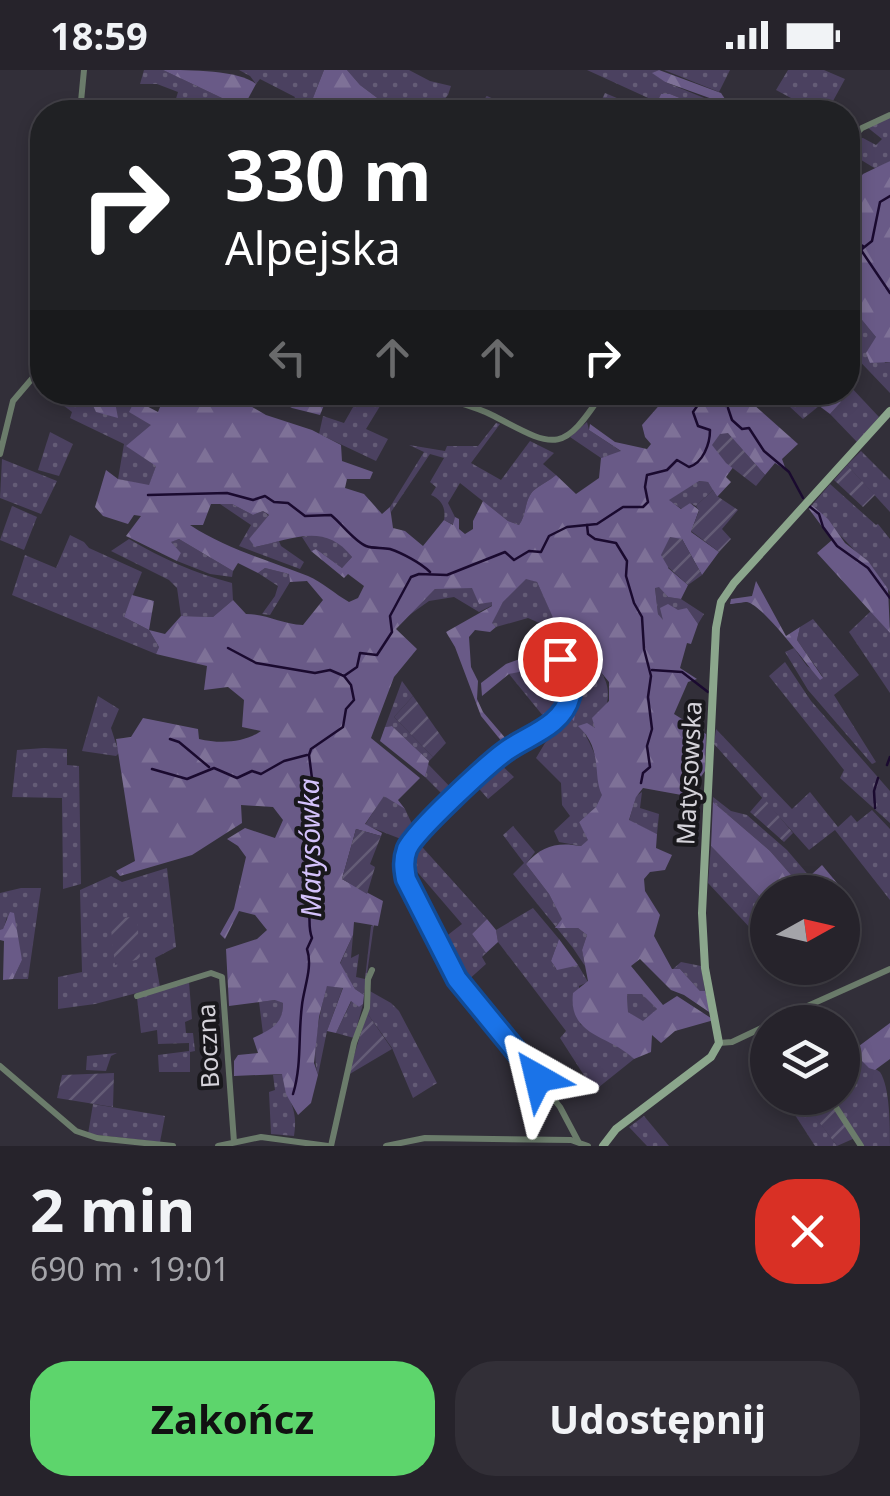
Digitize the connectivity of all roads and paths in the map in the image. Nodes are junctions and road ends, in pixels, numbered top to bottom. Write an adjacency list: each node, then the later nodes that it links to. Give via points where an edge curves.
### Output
1 (84, 70): 2 (street)
2 (81, 100)
3 (890, 115): 4 (street)
4 (860, 130)
5 (30, 381): 9 (street, via 13,401)
6 (470, 405): 7 (street, via 549,442 584,422)
7 (595, 405)
8 (890, 411): 16 (street, Matysowska, via 729,589 719,609 702,930)
9 (0, 454)
10 (560, 659): 19 (street, via 570,688 561,713 497,758 414,837 403,865 445,961 560,1107)
11 (890, 968): 14 (street)
12 (372, 970): 24 (street)
13 (138, 996): 20 (street, Boczna, via 211,973 222,977)
14 (811, 1005)
15 (750, 1034): 16 (street)
16 (719, 1043): 27 (street, via 712,1058 616,1129)
17 (0, 1066): 21 (street, via 76,1132)
18 (841, 1115): 28 (street)
19 (578, 1141): 25 (street, via 425,1138); 26 (street)
20 (234, 1142): 23 (street); 24 (street, via 276,1137)
21 (130, 1144): 22 (street)
22 (174, 1146)
23 (218, 1146)
24 (330, 1146)
25 (386, 1146)
26 (588, 1146)
27 (603, 1146)
28 (862, 1146)

